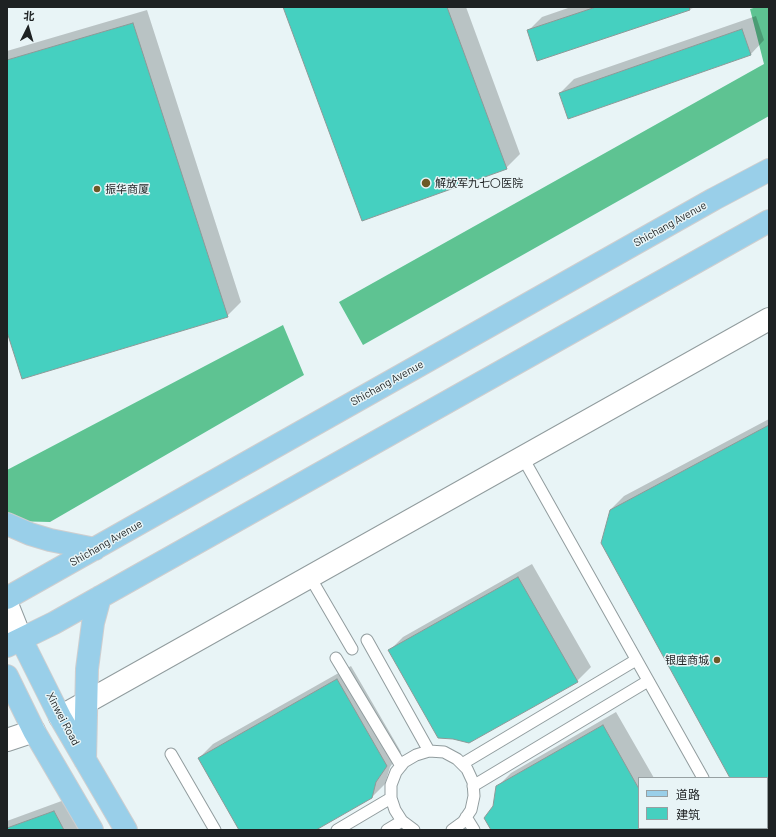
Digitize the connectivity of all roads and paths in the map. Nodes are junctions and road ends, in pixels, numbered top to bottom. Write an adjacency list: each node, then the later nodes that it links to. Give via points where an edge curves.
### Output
1 (769, 154): 3 (main road)
2 (769, 170): 3 (main road, Shichang Avenue)
3 (714, 199): 10 (main road, Shichang Avenue)
4 (769, 221): 6 (main road)
5 (769, 229): 6 (main road)
6 (726, 245): 12 (main road)
7 (769, 319): 8 (street)
8 (522, 458): 11 (street); 19 (lane)
9 (7, 524): 10 (main road, via 50,540)
10 (94, 549): 13 (main road, Shichang Avenue)
11 (310, 577): 17 (lane); 22 (street)
12 (100, 597): 16 (main road); 22 (main road, via 90,644)
13 (7, 598)
14 (7, 604): 16 (street, Xinwei Road)
15 (367, 640): 27 (lane)
16 (14, 643): 24 (main road, Xinwei Road)
17 (352, 649)
18 (336, 658): 31 (lane)
19 (636, 660): 21 (lane); 30 (lane)
20 (7, 676): 25 (main road)
21 (648, 681): 32 (lane); 33 (lane)
22 (87, 702): 24 (street); 29 (main road)
23 (7, 710): 25 (main road)
24 (60, 717): 29 (main road, Xinwei Road)
25 (34, 731): 26 (street); 37 (main road)
26 (7, 740)
27 (429, 751): 30 (lane, via 444,752); 31 (lane, via 416,755)
28 (171, 754): 39 (lane)
29 (85, 760): 38 (main road, Xinwei Road)
30 (462, 764): 33 (lane)
31 (401, 766): 34 (lane, via 391,785)
32 (702, 777)
33 (474, 786): 35 (lane, via 471,810)
34 (391, 798): 36 (lane); 40 (lane)
35 (466, 817): 43 (lane); 44 (lane)
36 (402, 821): 41 (lane); 42 (lane)
37 (92, 830)
38 (126, 830)
39 (215, 830)
40 (337, 830)
41 (387, 830)
42 (414, 830)
43 (452, 830)
44 (474, 830)

